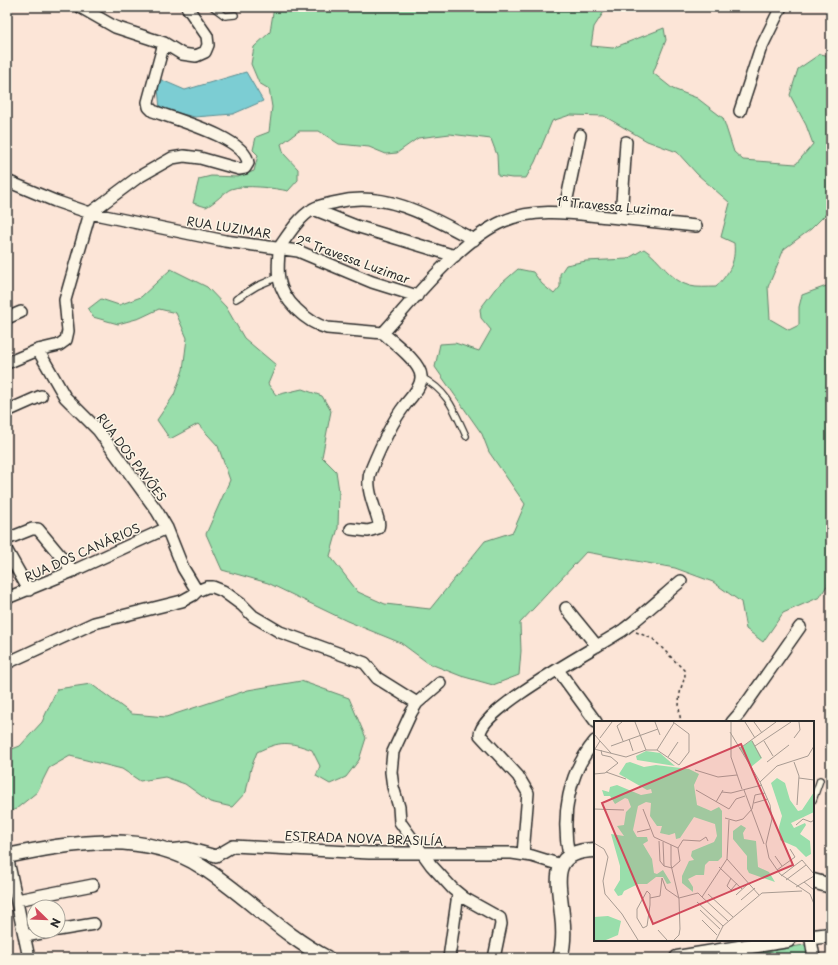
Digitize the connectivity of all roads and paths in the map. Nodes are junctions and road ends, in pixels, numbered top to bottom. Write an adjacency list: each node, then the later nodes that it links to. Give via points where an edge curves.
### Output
1 (80, 7): 6 (street, via 115,27)
2 (186, 7): 6 (street, via 207,36 208,45 205,52 196,56 182,54)
3 (213, 7): 5 (lane, via 225,16)
4 (781, 7): 7 (street, via 760,50)
5 (235, 15)
6 (164, 42): 12 (street, via 148,107 152,111 215,134 238,146 248,163 239,169 200,158 172,158 137,178)
7 (740, 111)
8 (580, 135): 13 (street)
9 (626, 142): 14 (street)
10 (7, 181): 12 (street, RUA LUZIMAR)
11 (313, 209): 16 (street, RUA LUZIMAR, via 354,198 375,199 432,217); 17 (street, RUA LUZIMAR); 18 (street, via 356,226)
12 (90, 213): 17 (street, RUA LUZIMAR, via 225,241); 25 (street, via 66,296 68,336 63,344)
13 (564, 213): 14 (street, 1ª Travessa Luzimar); 16 (street, 1ª Travessa Luzimar, via 519,216 504,221)
14 (621, 218): 15 (street, 1ª Travessa Luzimar)
15 (696, 226)
16 (474, 240): 18 (street, 1ª Travessa Luzimar)
17 (279, 248): 19 (street); 20 (street, 2ª Travessa Luzimar, via 298,251 372,282)
18 (455, 256): 20 (street, 1ª Travessa Luzimar)
19 (278, 277): 21 (lane); 24 (street, via 287,298 300,312 320,326)
20 (417, 296): 24 (street, 1ª Travessa Luzimar)
21 (236, 298)
22 (21, 312): 23 (street)
23 (7, 318)
24 (383, 333): 27 (street, via 409,357 420,371)
25 (36, 350): 26 (street); 31 (street, RUA DOS PAVÕES, via 65,397 98,430)
26 (7, 363)
27 (421, 377): 30 (lane, via 444,393); 32 (street, via 417,390 400,412 382,446 369,477 370,500 379,526 368,531)
28 (41, 396): 29 (street)
29 (7, 411)
30 (466, 436)
31 (167, 528): 35 (street, RUA DOS CANÁRIOS); 38 (street, RUA DOS PAVÕES, via 180,560)
32 (351, 529)
33 (7, 539): 35 (street, via 38,529)
34 (7, 551): 37 (street)
35 (73, 571): 37 (street, RUA DOS CANÁRIOS)
36 (682, 581): 42 (street)
37 (29, 590): 39 (street, RUA DOS CANÁRIOS)
38 (197, 591): 44 (street, via 182,601 94,623); 47 (street, via 213,586 242,605 253,616 280,632 365,663 377,678)
39 (7, 598)
40 (566, 608): 43 (street)
41 (800, 627): 50 (street)
42 (624, 629): 43 (street); 49 (path, via 653,639 684,670 686,676 680,689)
43 (597, 646): 45 (street)
44 (7, 663)
45 (558, 670): 48 (street); 57 (street, via 525,689 498,711 480,732 518,776 528,793)
46 (440, 683): 47 (street)
47 (417, 703): 56 (street, via 396,742 391,772 400,822)
48 (595, 721)
49 (682, 721)
50 (733, 721)
51 (594, 742): 59 (street, via 575,770 565,822)
52 (820, 780): 53 (lane)
53 (814, 797)
54 (170, 850): 56 (street, ESTRADA NOVA BRASILÍA, via 187,848 216,856 233,846 368,854); 58 (street, via 141,844 101,843 57,847); 73 (street, via 203,867 274,923)
55 (594, 850): 59 (street, via 582,852)
56 (422, 854): 57 (street, ESTRADA NOVA BRASILÍA); 63 (street)
57 (523, 854): 59 (street, ESTRADA NOVA BRASILÍA)
58 (7, 856): 64 (street)
59 (565, 860): 76 (street, via 558,885 563,927)
60 (814, 881): 62 (street)
61 (93, 885): 64 (street)
62 (831, 886)
63 (458, 894): 74 (street); 75 (street, via 500,918)
64 (17, 900): 68 (street)
65 (94, 924): 66 (street)
66 (66, 929)
67 (831, 935): 69 (street)
68 (25, 936): 72 (street)
69 (814, 937)
70 (782, 941): 77 (street)
71 (811, 941): 78 (street)
72 (29, 958)
73 (327, 958)
74 (449, 958)
75 (494, 958)
76 (560, 958)
77 (677, 958)
78 (814, 958)

